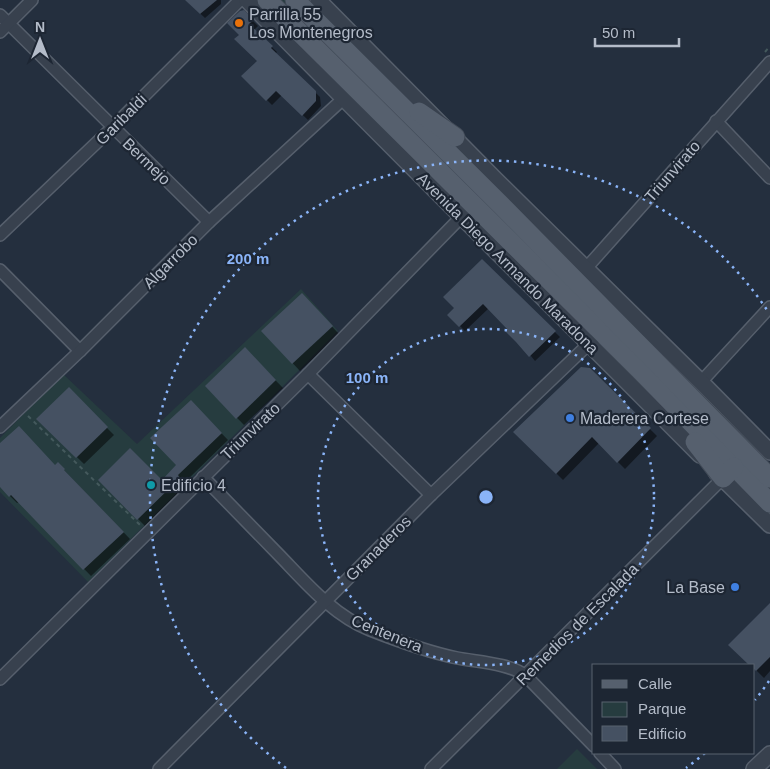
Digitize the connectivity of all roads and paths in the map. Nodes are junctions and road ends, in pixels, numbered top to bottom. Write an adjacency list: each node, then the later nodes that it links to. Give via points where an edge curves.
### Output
1 (32, 0): 8 (street)
2 (240, 0): 13 (street, Garibaldi)
3 (247, 0): 11 (street, Avenida Diego Armando Maradona)
4 (267, 0): 11 (main road, Avenida Diego Armando Maradona)
5 (296, 0): 10 (main road, Avenida Diego Armando Maradona)
6 (318, 0): 14 (street, Avenida Diego Armando Maradona)
7 (0, 15): 8 (street, Bermejo)
8 (4, 28): 13 (street, Bermejo)
9 (770, 62): 12 (street, Triunvirato)
10 (376, 82): 14 (main road); 16 (main road, Avenida Diego Armando Maradona)
11 (349, 93): 16 (main road, Avenida Diego Armando Maradona); 17 (street, Algarrobo)
12 (716, 121): 15 (street); 20 (street, Triunvirato)
13 (112, 128): 17 (street, Bermejo); 18 (street, Garibaldi)
14 (455, 137): 16 (street, Avenida Diego Armando Maradona)
15 (770, 178)
16 (479, 198): 20 (main road, Avenida Diego Armando Maradona); 21 (main road, Avenida Diego Armando Maradona); 23 (street, Avenida Diego Armando Maradona); 25 (street, Triunvirato)
17 (209, 222): 24 (street, Algarrobo)
18 (0, 235)
19 (0, 270): 24 (street)
20 (580, 275): 21 (main road, Avenida Diego Armando Maradona); 26 (street, Avenida Diego Armando Maradona)
21 (588, 306): 23 (main road, Avenida Diego Armando Maradona); 32 (main road, Avenida Diego Armando Maradona)
22 (770, 306): 26 (street)
23 (596, 338): 30 (street, Avenida Diego Armando Maradona); 30 (main road, Avenida Diego Armando Maradona, via 640,370); 33 (street, Granaderos)
24 (80, 352): 27 (street, Algarrobo)
25 (308, 374): 31 (street, Triunvirato); 33 (street)
26 (701, 382): 29 (street, Avenida Diego Armando Maradona)
27 (20, 408): 28 (street, Algarrobo); 36 (path)
28 (0, 427)
29 (770, 452)
30 (728, 473): 34 (main road, Avenida Diego Armando Maradona); 35 (street, Avenida Diego Armando Maradona); 38 (street, Remedios de Escalada)
31 (203, 477): 36 (street, Triunvirato); 37 (street, Centenera)
32 (770, 478)
33 (431, 496): 37 (street, Granaderos)
34 (770, 503)
35 (770, 525)
36 (148, 532): 39 (street, Triunvirato)
37 (325, 601): 38 (street, Centenera, via 350,620 369,629 434,652 501,666); 43 (street, Granaderos)
38 (526, 676): 40 (street, Centenera); 44 (street, Remedios de Escalada)
39 (0, 678)
40 (592, 744)
41 (601, 754): 45 (street)
42 (770, 754): 46 (street)
43 (159, 769)
44 (431, 769)
45 (615, 769)
46 (754, 769)

